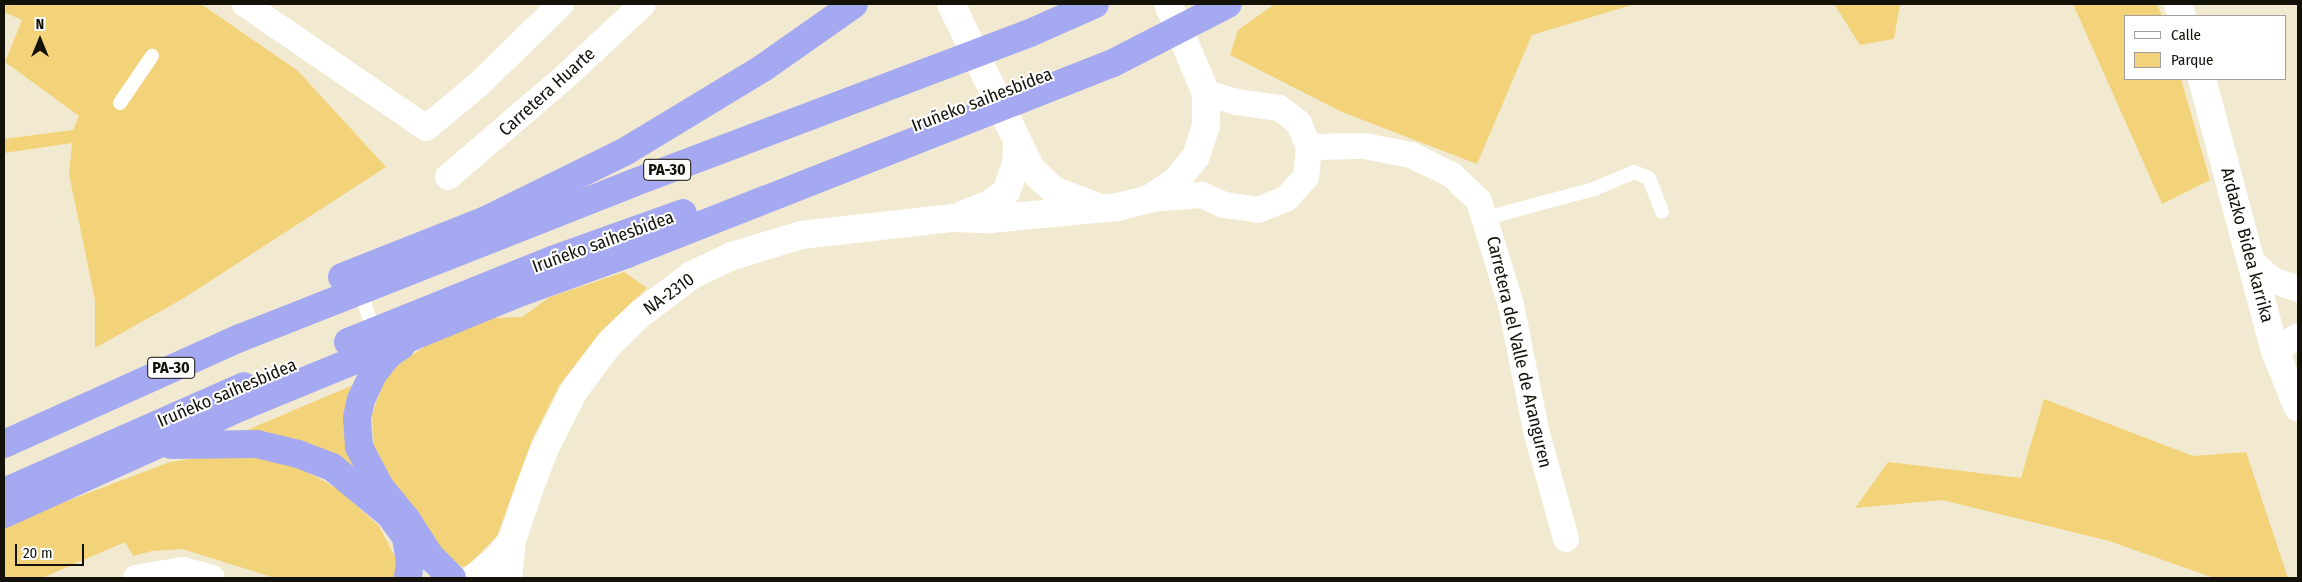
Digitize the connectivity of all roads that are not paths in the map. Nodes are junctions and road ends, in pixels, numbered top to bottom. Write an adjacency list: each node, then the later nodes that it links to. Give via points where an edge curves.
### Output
1 (245, 4): 2 (street, via 426,128 478,85)
2 (561, 4)
3 (643, 4): 16 (street, Carretera Huarte, via 566,76)
4 (854, 4): 28 (highway, via 763,68 626,151 486,220 334,281)
5 (951, 4): 14 (street)
6 (1095, 4): 24 (highway, PA-30, via 1030,33 633,183)
7 (1168, 4): 12 (street)
8 (1207, 4): 26 (highway, Iruñeko saihesbidea / PA-30, via 1089,59 552,260)
9 (1228, 4): 25 (highway, via 1113,63 1063,84)
10 (152, 56): 13 (lane)
11 (2202, 80): 22 (street, Ardazko Bidea karrika)
12 (1206, 93): 15 (street, via 1237,102 1279,108 1299,123); 17 (street, via 1206,125 1196,156 1176,181)
13 (120, 103)
14 (1017, 145): 18 (street, via 1031,169 1055,191 1085,204); 20 (street, via 1016,164 1006,192 988,205)
15 (1308, 147): 17 (street, via 1306,177 1287,198 1258,210 1224,205 1202,195); 21 (street, Carretera del Valle de Aranguren, via 1364,146 1411,155 1452,175 1479,201)
16 (448, 177)
17 (1149, 199): 18 (street)
18 (1117, 207): 20 (street, via 990,219)
19 (1662, 212): 21 (lane, via 1649,178 1634,172 1594,188)
20 (953, 218): 38 (street, NA-2310, via 801,235 767,243 708,267 664,295 608,344 575,389 544,450)
21 (1486, 218): 37 (street, Carretera del Valle de Aranguren, via 1511,305 1536,430)
22 (2251, 261): 23 (street, via 2272,280); 29 (street, Ardazko Bidea karrika)
23 (2298, 290)
24 (360, 291): 26 (lane); 28 (highway, PA-30)
25 (433, 328): 34 (highway); 42 (highway, via 389,354 373,374 361,400 357,434 372,476 407,520 430,556)
26 (374, 331): 35 (highway, Iruñeko saihesbidea)
27 (2298, 336): 29 (street)
28 (240, 338): 30 (highway, PA-30)
29 (2275, 351): 31 (street, Ardazko Bidea karrika)
30 (102, 399): 32 (lane); 33 (highway, PA-30)
31 (2298, 408)
32 (4, 429)
33 (4, 444)
34 (153, 446): 36 (highway); 41 (highway, via 209,442 257,444 332,467 390,514 406,537 410,561)
35 (4, 492)
36 (4, 514)
37 (1566, 539)
38 (512, 540): 43 (street, via 498,558); 44 (street)
39 (136, 578): 40 (street, via 183,570)
40 (212, 578)
41 (408, 578)
42 (452, 578)
43 (474, 578)
44 (508, 578)

